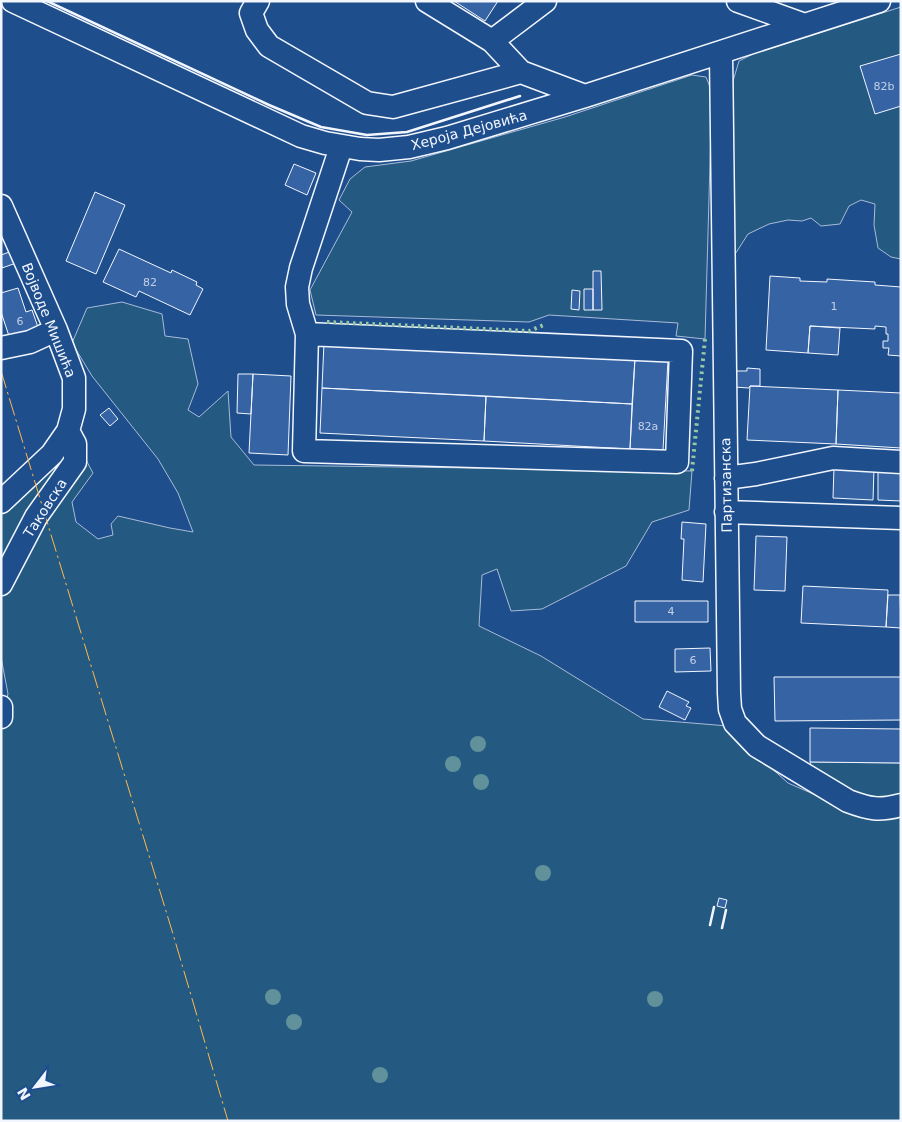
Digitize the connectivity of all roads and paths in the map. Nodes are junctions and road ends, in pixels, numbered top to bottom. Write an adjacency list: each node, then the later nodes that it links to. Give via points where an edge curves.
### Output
1 (13, 1): 12 (street, Хероја Дејовића, via 283,128)
2 (258, 1): 10 (street, via 251,13 257,30 269,46 367,103 393,107)
3 (427, 1): 8 (street)
4 (545, 1): 8 (street)
5 (738, 1): 7 (street)
6 (879, 1): 7 (street, Хероја Дејовића)
7 (804, 25): 9 (street, Хероја Дејовића)
8 (492, 41): 10 (street)
9 (721, 53): 11 (street, Хероја Дејовића); 19 (street, Партизанска)
10 (521, 72): 11 (street)
11 (585, 96): 12 (street, Хероја Дејовића, via 410,147 379,150)
12 (341, 147): 15 (street, via 297,288)
13 (1, 206): 14 (street, Војводе Мишића)
14 (56, 330): 16 (street, via 30,342); 17 (street, Војводе Мишића, via 74,378 74,410)
15 (307, 334): 15 (street, via 681,351 677,462 304,451)
16 (1, 348)
17 (68, 432): 20 (street, Војводе Мишића, via 52,454); 23 (street, Таковска, via 75,444 75,462 36,517)
18 (901, 462): 19 (street, via 833,458)
19 (726, 478): 21 (street, Партизанска)
20 (1, 502)
21 (726, 512): 22 (street); 26 (street, Партизанска, via 729,693 735,723 757,746 848,802 877,809)
22 (901, 518)
23 (1, 584)
24 (1, 707): 25 (street)
25 (1, 716)
26 (901, 805)

